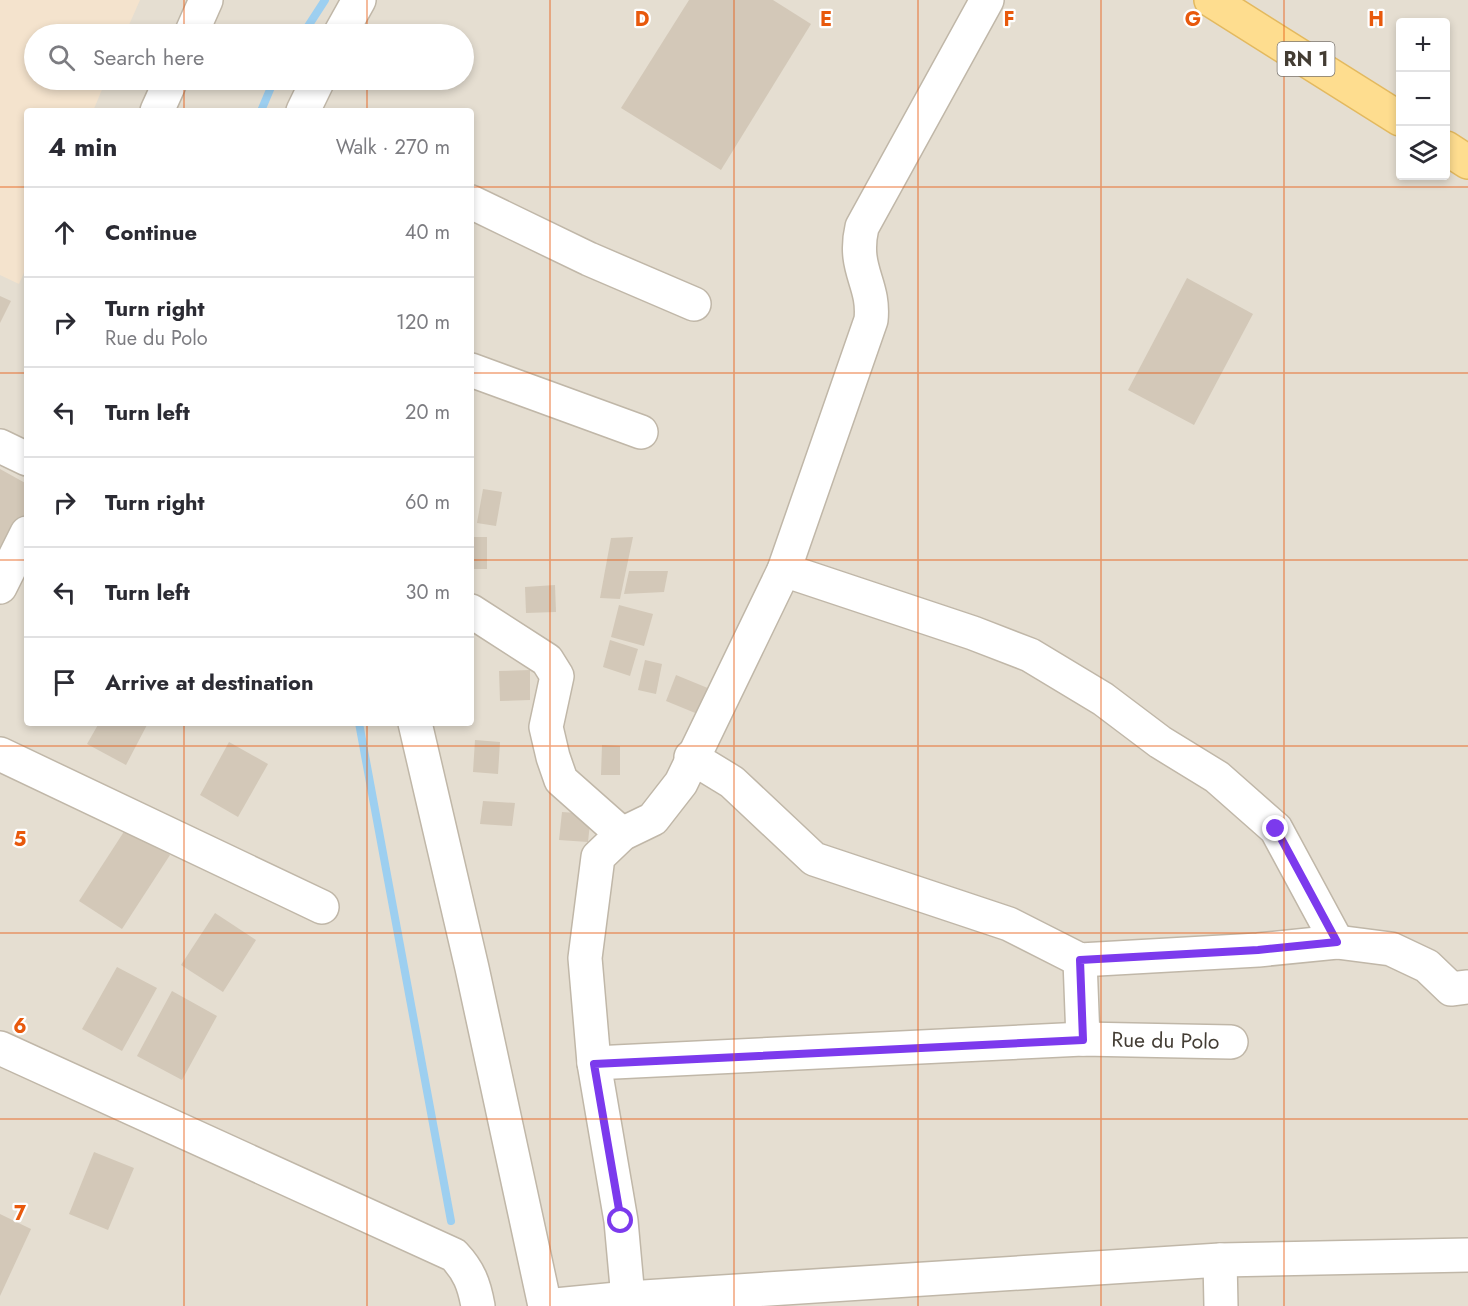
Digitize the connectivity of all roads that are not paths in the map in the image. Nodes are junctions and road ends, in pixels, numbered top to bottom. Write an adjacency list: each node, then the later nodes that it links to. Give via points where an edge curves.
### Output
1 (206, 0): 5 (street)
2 (359, 0): 6 (street)
3 (987, 0): 21 (street, via 862,227 857,247 859,267 873,304 871,320)
4 (1211, 0): 11 (main road, RN 1)
5 (195, 24)
6 (346, 24)
7 (166, 90): 9 (street)
8 (313, 90): 10 (street)
9 (158, 108)
10 (304, 108)
11 (1396, 116)
12 (1450, 151): 13 (main road)
13 (1468, 162)
14 (474, 203): 15 (street)
15 (694, 304)
16 (474, 371): 17 (street)
17 (641, 432)
18 (0, 446): 19 (street)
19 (24, 458)
20 (24, 539): 22 (street)
21 (784, 570): 26 (street); 29 (street, via 1030,655 1104,699 1160,742 1217,777 1276,829)
22 (0, 587)
23 (474, 613): 27 (street, via 547,660 557,676 546,727 561,780)
24 (416, 726): 40 (street)
25 (0, 754): 28 (street)
26 (692, 758): 27 (street, via 681,783 652,819); 30 (street, via 732,782 814,859 1010,924)
27 (622, 834): 35 (street, via 598,857 585,958)
28 (322, 907)
29 (1337, 942): 30 (street); 31 (street, via 1391,949 1427,966 1451,989)
30 (1080, 960): 32 (street)
31 (1468, 987)
32 (1083, 1040): 33 (street, Rue du Polo); 35 (street, Rue du Polo)
33 (1231, 1042)
34 (0, 1048): 39 (street, via 453,1255 474,1282)
35 (594, 1064): 38 (street, via 621,1221)
36 (1468, 1255): 37 (street)
37 (1220, 1260): 38 (street); 41 (street)
38 (628, 1298): 40 (street)
39 (478, 1306)
40 (545, 1306)
41 (1221, 1306)

